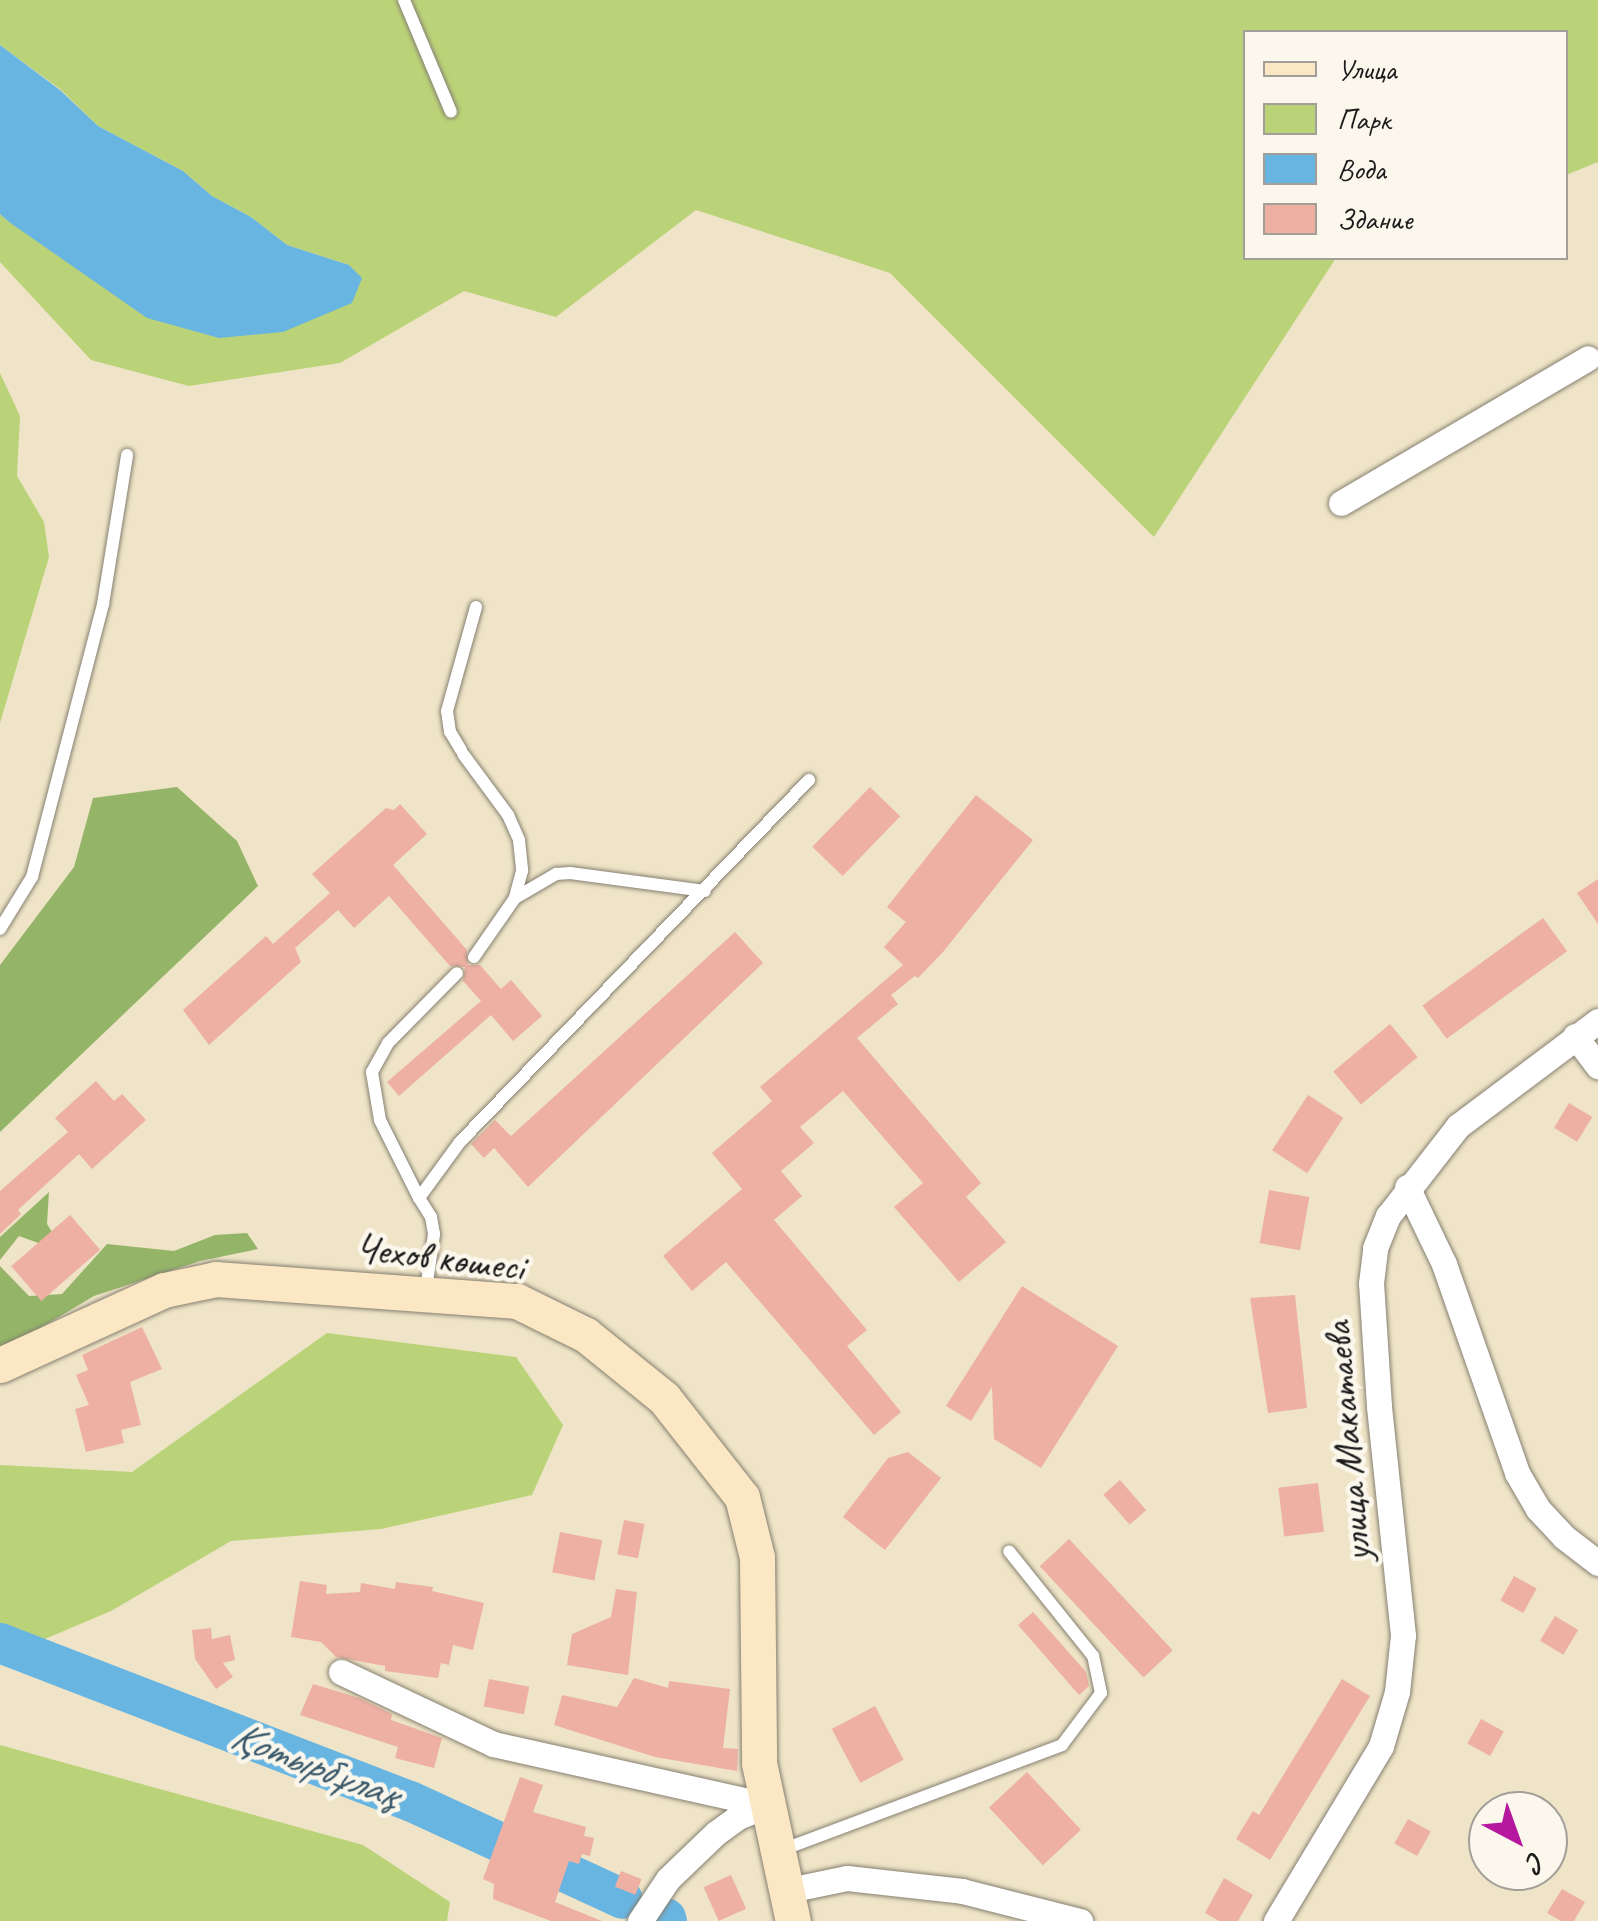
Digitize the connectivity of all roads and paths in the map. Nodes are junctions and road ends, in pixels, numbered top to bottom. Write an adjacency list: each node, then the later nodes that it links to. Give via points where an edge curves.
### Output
1 (404, 0): 2 (lane)
2 (452, 112)
3 (1595, 363): 5 (street)
4 (127, 455): 10 (lane, via 103,604 32,876)
5 (1341, 502)
6 (476, 607): 9 (lane, via 447,710 450,732 519,840 522,870)
7 (810, 780): 8 (lane)
8 (705, 890): 9 (lane, via 570,873); 17 (lane, via 484,1111)
9 (514, 898): 11 (lane)
10 (0, 930)
11 (474, 957)
12 (457, 974): 17 (lane, via 388,1043 372,1072 380,1120)
13 (1598, 1021): 14 (street, улица Макатаева)
14 (1576, 1036): 15 (street); 16 (street, улица Макатаева, via 1458,1126)
15 (1598, 1066)
16 (1408, 1187): 21 (street, via 1444,1264 1517,1474 1564,1537); 28 (street, улица Макатаева, via 1374,1248 1371,1283 1402,1635 1397,1692 1381,1746)
17 (419, 1198): 18 (lane, via 434,1234)
18 (426, 1292): 19 (main road, Чехов көшесі, via 216,1279 164,1290); 23 (main road, Чехов көшесі, via 517,1302 586,1335 664,1398 733,1484 755,1535 759,1763)
19 (0, 1365)
20 (1008, 1552): 24 (lane, via 1093,1656 1102,1692 1062,1745)
21 (1598, 1563)
22 (341, 1672): 23 (street, via 493,1744)
23 (767, 1805): 24 (main road, Чехов көшесі); 26 (street, via 716,1834 668,1879)
24 (776, 1852): 25 (main road, Чехов көшесі)
25 (788, 1906): 27 (street, via 847,1878 962,1891)
26 (640, 1921)
27 (1080, 1921)
28 (1276, 1921)

